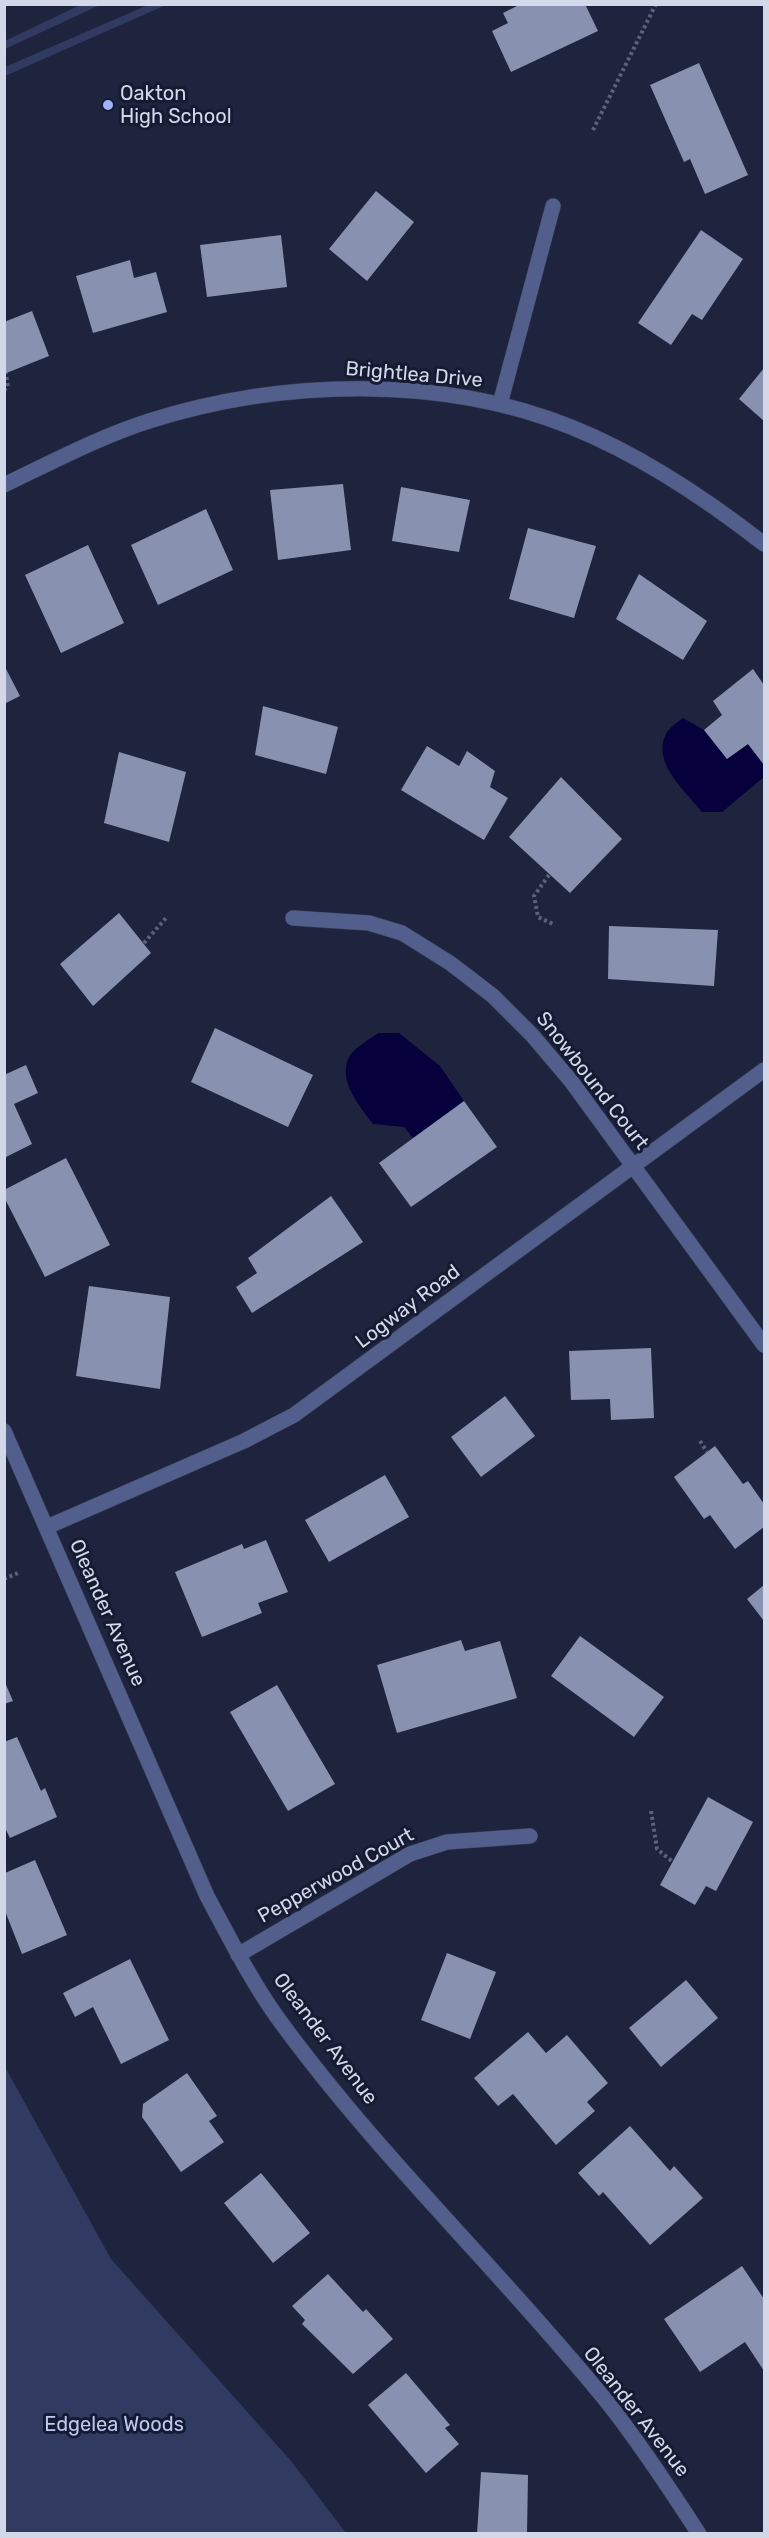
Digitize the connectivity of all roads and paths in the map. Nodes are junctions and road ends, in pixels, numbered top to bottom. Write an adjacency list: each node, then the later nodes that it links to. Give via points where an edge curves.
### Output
1 (656, 4): 2 (path)
2 (593, 130)
3 (553, 206): 6 (street)
4 (6, 373): 5 (path, via 8,387)
5 (4, 390)
6 (500, 404): 7 (street, Brightlea Drive, via 402,391 333,389 237,399 120,432); 8 (street, Brightlea Drive, via 571,427 627,453 710,502)
7 (4, 485)
8 (765, 544)
9 (549, 874): 12 (path, via 534,896 538,917)
10 (166, 918): 13 (path)
11 (293, 918): 15 (street, Snowbound Court, via 369,923 402,933 450,963 493,996 532,1035)
12 (553, 924)
13 (144, 943)
14 (765, 1070): 15 (street, Logway Road)
15 (633, 1166): 16 (street, Snowbound Court); 20 (street, Logway Road, via 294,1415 244,1441)
16 (765, 1346)
17 (4, 1431): 20 (street, Oleander Avenue)
18 (700, 1441): 19 (path)
19 (707, 1452)
20 (47, 1527): 26 (street, Oleander Avenue, via 207,1896)
21 (18, 1573): 22 (path)
22 (4, 1579)
23 (651, 1812): 25 (path, via 657,1849)
24 (530, 1836): 26 (street, Pepperwood Court, via 447,1842 410,1854)
25 (673, 1862)
26 (238, 1955): 27 (street, Oleander Avenue, via 276,2016 372,2135 607,2403)
27 (699, 2534)

